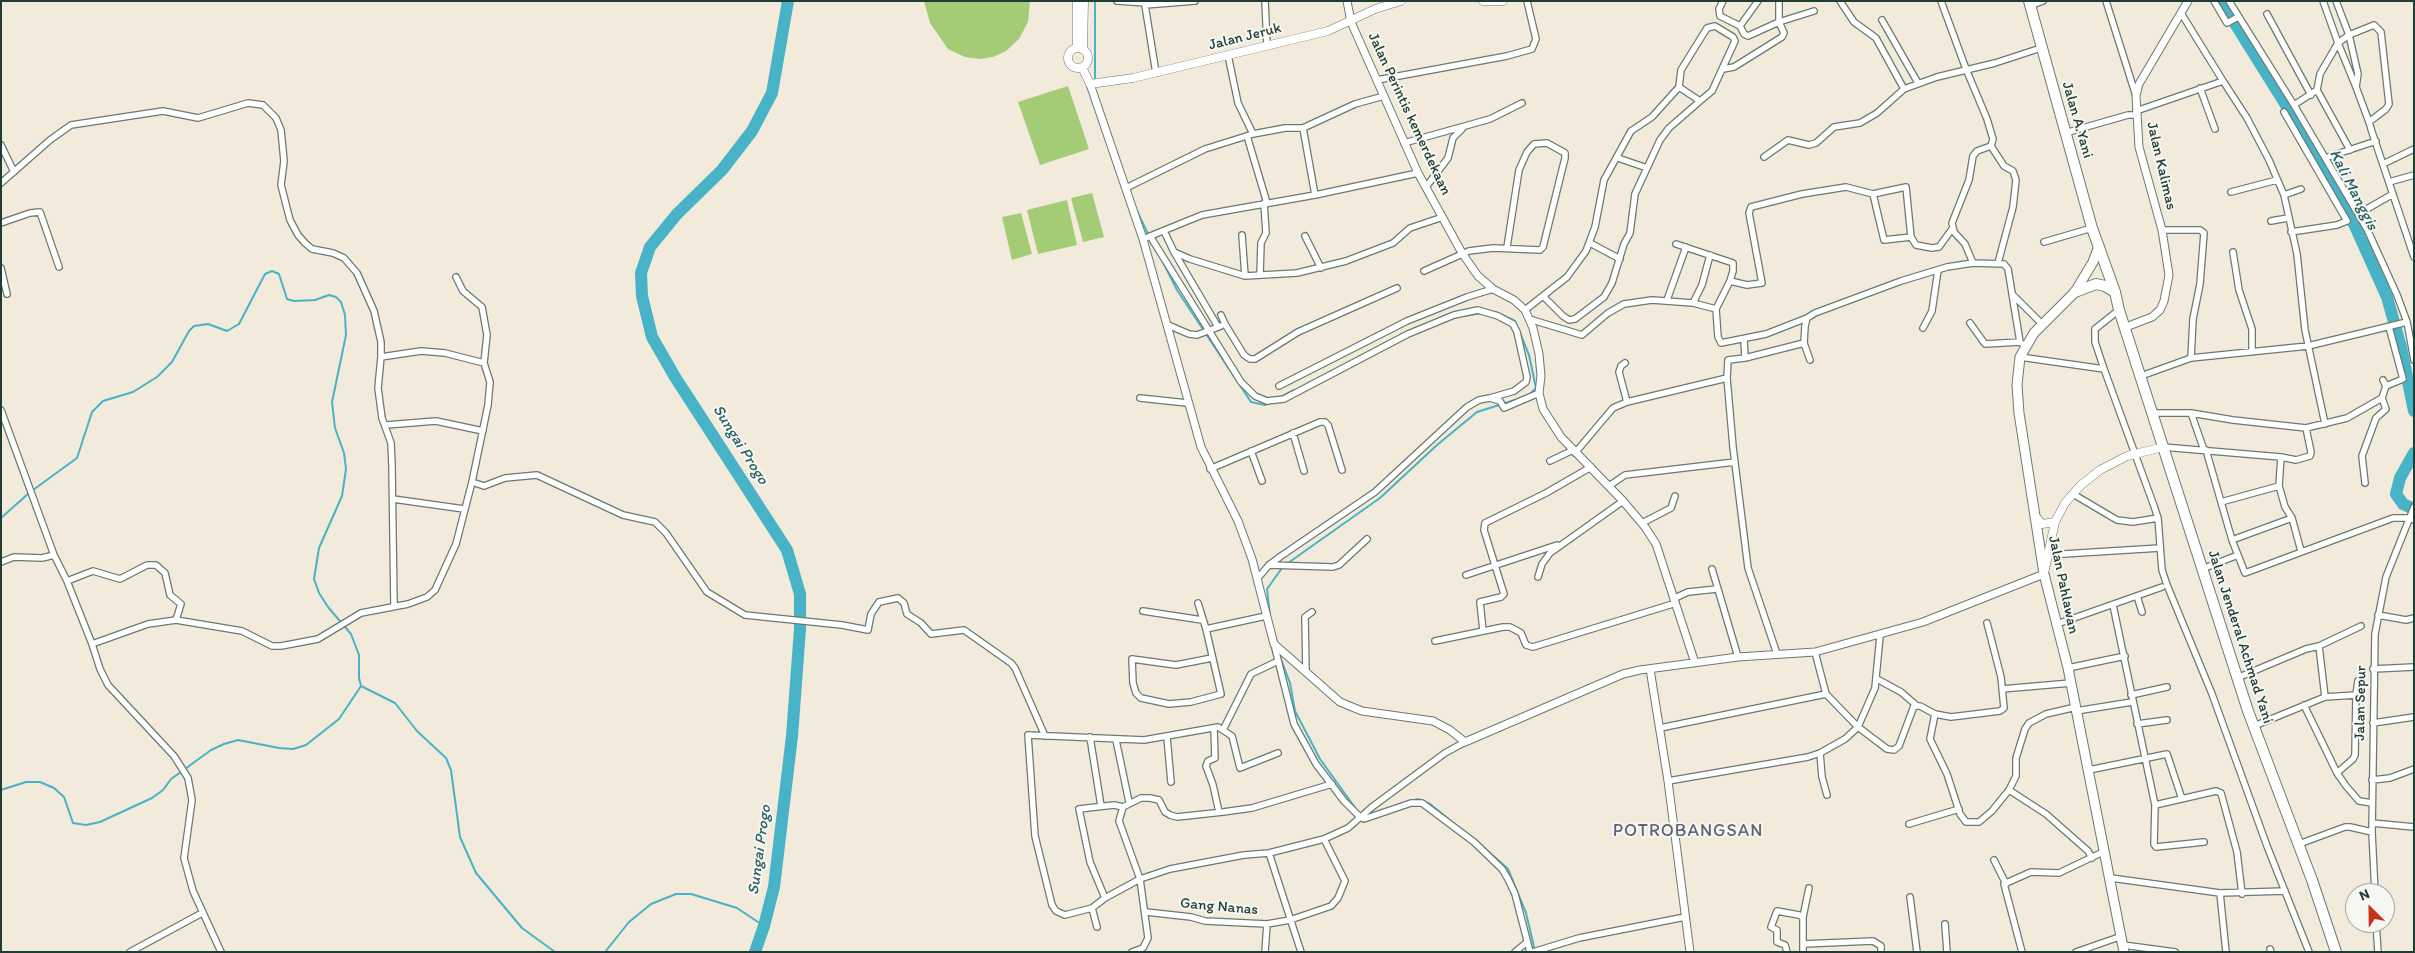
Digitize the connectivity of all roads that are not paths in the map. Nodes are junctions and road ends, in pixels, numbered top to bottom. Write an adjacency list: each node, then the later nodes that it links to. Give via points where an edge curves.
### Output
1 (1077, 1): 36 (main road)
2 (1084, 1): 36 (main road)
3 (1117, 1): 23 (street)
4 (1195, 1): 23 (street)
5 (1265, 1): 35 (street)
6 (1347, 1): 30 (street, Jalan Perintis kemerdekaan)
7 (1483, 1): 8 (main road)
8 (1503, 1)
9 (1527, 1): 43 (street, via 1536,38 1532,49)
10 (1723, 1): 32 (street, via 1720,16)
11 (1758, 1): 32 (street)
12 (1779, 1): 31 (street)
13 (1840, 1): 50 (street, via 1854,22 1876,38)
14 (1941, 1): 41 (street)
15 (2043, 1): 24 (street)
16 (2106, 1): 53 (street)
17 (2188, 1): 26 (street, Jalan Kalimas)
18 (2214, 1): 28 (street, via 2228,23)
19 (2229, 1): 28 (street)
20 (2324, 1): 34 (street)
21 (2336, 1): 33 (street)
22 (1399, 2): 30 (main road, Jalan Jeruk)
23 (1147, 3): 42 (street)
24 (2030, 4): 37 (highway, Jalan A.Yani)
25 (1814, 11): 31 (street)
26 (2181, 13): 44 (street); 53 (street, Jalan Kalimas, via 2139,84)
27 (2267, 14): 54 (street)
28 (2237, 18): 57 (street)
29 (1882, 20): 46 (street)
30 (1351, 22): 35 (main road, Jalan Jeruk, via 1310,37); 43 (street, Jalan Perintis kemerdekaan)
31 (1779, 22): 32 (street, via 1748,36); 40 (street, via 1784,33 1782,37 1734,67)
32 (1740, 26)
33 (2349, 35): 34 (street); 49 (street, via 2358,74); 60 (street, via 2374,25 2380,32 2389,104)
34 (2338, 43): 49 (street); 51 (street, via 2320,74)
35 (1267, 45): 38 (main road, Jalan Jeruk)
36 (1080, 48): 39 (main road, via 1088,57); 39 (main road, via 1069,53 1069,61)
37 (2041, 48): 41 (street); 64 (highway, Jalan A.Yani)
38 (1228, 54): 42 (main road, Jalan Jeruk); 65 (street, via 1238,103)
39 (1082, 67): 45 (main road)
40 (1723, 69): 47 (street, via 1735,41 1727,32 1711,26 1681,70); 55 (street, via 1712,91)
41 (1966, 70): 46 (street); 69 (street, via 1988,119 1993,139)
42 (1156, 73): 45 (main road, Jalan Jeruk)
43 (1377, 80): 52 (street, Jalan Perintis kemerdekaan)
44 (2223, 81): 48 (street); 80 (street)
45 (1093, 83): 83 (street)
46 (1918, 83): 50 (street)
47 (1679, 87): 55 (street); 73 (street, via 1652,117 1632,131)
48 (2200, 88): 59 (street); 63 (street)
49 (2356, 88): 60 (street)
50 (1904, 89): 72 (street, via 1860,123 1834,128 1809,145 1788,140)
51 (2316, 90): 54 (street); 71 (street)
52 (1384, 96): 61 (street, via 1355,104); 67 (street, Jalan Perintis kemerdekaan)
53 (2136, 96): 59 (street, Jalan Kalimas)
54 (2311, 96): 57 (street)
55 (1700, 101): 76 (street, via 1669,128)
56 (1522, 103): 62 (street)
57 (2294, 106): 74 (street)
58 (2284, 112): 101 (street, via 2347,221)
59 (2136, 113): 64 (street); 99 (street, Jalan Kalimas, via 2141,154)
60 (2368, 122): 66 (street)
61 (1303, 128): 65 (street); 89 (street)
62 (1463, 128): 67 (street); 84 (street, via 1453,138 1448,158)
63 (2215, 129)
64 (2065, 133): 97 (highway, Jalan A.Yani)
65 (1250, 135): 83 (street, via 1205,149); 91 (street)
66 (2376, 142): 71 (street); 75 (street)
67 (1404, 143): 78 (street, Jalan Perintis kemerdekaan)
68 (1, 145): 77 (street)
69 (1991, 146): 98 (street, via 1973,156); 118 (street, via 2004,166 2013,171 2016,186)
70 (2414, 149): 75 (street)
71 (2350, 150): 74 (street)
72 (1764, 157)
73 (1618, 158): 76 (street); 107 (street, via 1604,180)
74 (2325, 158): 92 (street)
75 (2383, 164): 81 (street)
76 (1646, 168): 117 (street, via 1635,194 1630,233)
77 (14, 172): 82 (street); 157 (street, via 71,125 163,111 198,118 248,103 263,105 276,118 281,130 284,161 281,185 290,220 298,236 312,249 344,258 356,274 374,311)
78 (1418, 173): 84 (street, Jalan Perintis kemerdekaan); 89 (street)
79 (2414, 176): 81 (street)
80 (2277, 180): 86 (street); 90 (street)
81 (2389, 182): 88 (street)
82 (1, 183)
83 (1126, 187): 104 (street)
84 (1426, 187): 93 (street, Jalan Perintis kemerdekaan)
85 (2301, 189): 90 (street)
86 (2230, 192)
87 (1872, 194): 105 (street, via 1884,240); 105 (street, via 1906,187); 128 (street, via 1846,187 1751,208 1749,213 1762,283 1747,285)
88 (2393, 194): 92 (street); 116 (street)
89 (1314, 195): 91 (street)
90 (2284, 195): 94 (street)
91 (1266, 203): 100 (street, via 1202,215); 125 (street)
92 (2358, 214): 144 (street, via 2397,295)
93 (1443, 217): 114 (street, Jalan Perintis kemerdekaan); 122 (street, via 1410,228 1393,243)
94 (2288, 218): 95 (street); 101 (street)
95 (2272, 221)
96 (1, 223): 120 (street, via 40,212)
97 (2092, 228): 106 (street); 109 (highway, Jalan A.Yani)
98 (1952, 229): 105 (street, via 1938,247 1916,245); 119 (street, via 1965,244)
99 (2162, 230): 148 (street, Jalan Kalimas, via 2168,275 2164,301 2152,317); 160 (street, via 2200,230 2204,233 2200,284 2192,319)
100 (1163, 231): 104 (street); 112 (street)
101 (2291, 232): 155 (street, via 2297,254)
102 (1242, 235): 126 (street)
103 (1305, 236): 122 (street)
104 (1149, 237): 147 (street); 150 (street)
105 (1911, 237)
106 (2044, 242)
107 (1590, 243): 117 (street); 135 (street, via 1567,277)
108 (1676, 244): 111 (street)
109 (2099, 246): 131 (main road, Jalan Pahlawan); 132 (highway, Jalan A.Yani)
110 (1507, 247): 110 (street, via 1519,170 1534,144 1547,143 1565,152 1565,158 1543,247 1540,250); 114 (street)
111 (1686, 247): 115 (street); 136 (street)
112 (1174, 252): 126 (street); 150 (street)
113 (2233, 252): 156 (street, via 2239,290 2252,329)
114 (1462, 253): 124 (street); 130 (street, Jalan Perintis kemerdekaan, via 1478,276)
115 (1710, 255): 128 (street, via 1733,263); 137 (street, via 1702,286)
116 (2414, 257)
117 (1620, 259): 135 (street, via 1604,297 1575,319 1563,316)
118 (1998, 263): 119 (street); 134 (street, via 2008,268)
119 (1973, 264): 123 (street)
120 (59, 267)
121 (1, 268): 133 (street)
122 (1320, 268): 125 (street)
123 (1938, 270): 142 (street, via 1815,312); 151 (street, via 1932,311)
124 (1424, 271)
125 (1260, 275): 126 (street)
126 (1245, 276)
127 (456, 277): 163 (street, via 463,291 482,307 487,340)
128 (1730, 281): 138 (street)
129 (1397, 288): 150 (street, via 1298,332 1255,359 1244,355)
130 (1494, 289): 139 (street, Jalan Perintis kemerdekaan); 168 (street, via 1407,322)
131 (2075, 292): 132 (highway, via 2096,284); 146 (main road, Jalan Pahlawan)
132 (2115, 292): 140 (highway, Jalan Jenderal Achmad Yani)
133 (7, 294)
134 (2013, 295): 146 (street); 154 (street)
135 (1544, 297): 139 (street)
136 (1667, 300): 137 (street); 143 (street, via 1618,306 1582,335)
137 (1693, 303): 138 (street)
138 (1716, 309): 152 (street, via 1720,342)
139 (1525, 310): 143 (street, Jalan Perintis kemerdekaan)
140 (2119, 310): 148 (highway, Jalan Jenderal Achmad Yani); 165 (street, via 2095,328 2095,342)
141 (1221, 315): 150 (street)
142 (1807, 318): 152 (street); 153 (street)
143 (1529, 319): 169 (street, Jalan Perintis kemerdekaan, via 1539,354)
144 (2405, 322): 149 (street); 162 (street)
145 (1970, 323): 154 (street, via 1985,344)
146 (2042, 324): 154 (main road, Jalan Pahlawan)
147 (1168, 325): 150 (street, via 1197,335); 174 (street)
148 (2126, 327): 166 (highway, Jalan Jenderal Achmad Yani)
149 (2391, 327): 155 (street); 172 (street, via 2403,379 2384,383)
150 (1216, 328): 171 (street, via 1241,382 1250,392 1275,402 1408,334 1454,315 1478,310 1487,312 1513,324 1527,377 1526,382 1514,391)
151 (1923, 328)
152 (1744, 340): 159 (street)
153 (1804, 343): 159 (street); 161 (street)
154 (2023, 344): 158 (main road, Jalan Pahlawan)
155 (2308, 346): 156 (street); 178 (street)
156 (2252, 352): 160 (street)
157 (381, 357): 163 (street, via 445,353); 179 (street, via 378,388)
158 (2020, 357): 165 (street); 207 (main road, Jalan Pahlawan, via 2017,398)
159 (1745, 358): 167 (street, via 1728,360)
160 (2191, 358): 166 (street)
161 (1810, 360)
162 (2414, 360)
163 (484, 363): 181 (street, via 490,382)
164 (1625, 363): 173 (street, via 1619,372)
165 (2104, 369): 187 (street)
166 (2141, 376): 176 (highway, Jalan Jenderal Achmad Yani)
167 (1727, 378): 173 (street); 190 (street)
168 (1280, 386)
169 (1539, 393): 171 (street, via 1503,408 1500,401); 186 (street, Jalan Perintis kemerdekaan, via 1543,409)
170 (1140, 398): 174 (street)
171 (1490, 398): 221 (street, via 1467,407 1375,492)
172 (2382, 398): 178 (street, via 2347,418); 197 (street, via 2386,409 2376,418 2362,456)
173 (1627, 402): 186 (street, via 1613,408)
174 (1187, 403): 192 (street)
175 (1, 410): 217 (street)
176 (2152, 413): 177 (street); 183 (highway, Jalan Jenderal Achmad Yani)
177 (2191, 413): 180 (street); 184 (street)
178 (2325, 424): 180 (street)
179 (386, 425): 181 (street, via 436,420); 202 (street, via 391,443)
180 (2306, 428): 188 (street, via 2310,456 2296,460)
181 (483, 431): 196 (street)
182 (1293, 433): 185 (street); 193 (street, via 1325,422); 194 (street)
183 (2163, 448): 184 (street); 187 (main road); 223 (highway, Jalan Jenderal Achmad Yani)
184 (2205, 450): 188 (street); 204 (street)
185 (1251, 451): 192 (street); 195 (street)
186 (1574, 452): 189 (street); 191 (street, Jalan Perintis kemerdekaan)
187 (2135, 453): 200 (main road, via 2100,470); 208 (street)
188 (2281, 457): 199 (street)
189 (1550, 462)
190 (1735, 462): 198 (street, via 1625,474); 256 (street, via 1748,568)
191 (1590, 467): 198 (street, Jalan Perintis kemerdekaan); 222 (street, via 1485,523 1484,530)
192 (1210, 469): 228 (street, via 1238,521)
193 (1342, 470)
194 (1304, 471)
195 (1262, 480)
196 (472, 482): 205 (street); 291 (street, via 484,486 505,478 540,476 623,515 655,522 707,592 745,615 868,630 871,614 880,602 898,598 904,603 907,614 921,622 931,634 964,630 1015,668)
197 (2365, 483)
198 (1609, 486): 203 (street, Jalan Perintis kemerdekaan)
199 (2279, 486): 204 (street); 209 (street)
200 (2073, 494): 208 (street, via 2117,520 2133,522); 210 (main road)
201 (1675, 496): 211 (street, via 1671,508)
202 (393, 499): 205 (street); 236 (street)
203 (1623, 500): 211 (street, Jalan Perintis kemerdekaan); 214 (street)
204 (2222, 502): 213 (street)
205 (464, 509): 236 (street, via 456,544 435,590 427,597)
206 (2412, 514): 216 (street); 241 (street, Jalan Sepur, via 2386,577)
207 (2036, 518): 210 (main road, via 2046,525); 226 (main road, Jalan Pahlawan)
208 (2158, 518): 215 (street)
209 (2292, 518): 213 (street); 216 (street)
210 (2055, 522): 218 (main road)
211 (1642, 523): 233 (street, Jalan Perintis kemerdekaan, via 1656,544)
212 (1367, 540): 221 (street, via 1333,568)
213 (2232, 540): 219 (street)
214 (1563, 542): 222 (street); 227 (street, via 1542,564)
215 (2160, 548): 218 (street); 333 (street, via 2167,585 2212,694)
216 (2300, 551): 219 (street, via 2245,573)
217 (54, 555): 220 (street, via 14,557); 229 (street)
218 (2047, 555): 226 (main road)
219 (2238, 556): 223 (street)
220 (1, 562)
221 (1268, 566): 228 (street)
222 (1495, 566): 225 (street); 249 (street, via 1504,594 1480,602)
223 (2202, 568): 267 (highway, Jalan Jenderal Achmad Yani)
224 (1712, 569): 231 (street)
225 (1466, 574)
226 (2044, 574): 246 (main road, Jalan Pahlawan); 250 (street)
227 (1538, 577)
228 (1257, 579): 240 (street)
229 (67, 581): 243 (street, via 93,571 120,579 147,565 156,565 164,573 170,595 181,604); 252 (street)
230 (2162, 587): 232 (street)
231 (1717, 589): 233 (street, via 1688,592); 258 (street)
232 (2138, 596): 235 (street); 239 (street)
233 (1676, 600): 249 (street, via 1534,647 1529,647 1521,633 1510,627); 261 (street, Jalan Perintis kemerdekaan)
234 (1198, 603): 244 (street)
235 (2113, 605): 246 (street); 257 (street)
236 (394, 606): 243 (street, via 360,613 318,639 282,646 272,646 242,631)
237 (1143, 611): 244 (street)
238 (1312, 612): 266 (street, via 1305,617)
239 (2142, 612)
240 (1266, 616): 248 (street); 253 (street)
241 (2378, 616): 242 (street); 265 (street, Jalan Sepur)
242 (2414, 618)
243 (176, 620): 252 (street, via 148,624)
244 (1202, 620): 248 (street)
245 (1987, 623): 272 (street)
246 (2057, 624): 264 (main road, Jalan Pahlawan)
247 (2362, 626): 254 (street)
248 (1206, 629): 259 (street)
249 (1483, 631): 251 (street)
250 (1880, 636): 255 (street); 268 (street)
251 (1434, 641)
252 (92, 644): 340 (street, via 108,685 174,756 188,778 192,800 184,858)
253 (1276, 646): 260 (street); 266 (street)
254 (2319, 646): 267 (street); 276 (street)
255 (1815, 652): 256 (street); 273 (street)
256 (1777, 654): 258 (street)
257 (2125, 656): 264 (street); 274 (street)
258 (1738, 657): 261 (street)
259 (1212, 658): 259 (street, via 1176,665 1132,659 1136,693 1141,698 1169,704 1221,694)
260 (1278, 661): 290 (street, via 1251,674); 305 (street, via 1294,724)
261 (1695, 663): 263 (street)
262 (2414, 667): 265 (street)
263 (1650, 668): 289 (street); 295 (street, via 1623,674)
264 (2068, 668): 270 (main road, Jalan Pahlawan)
265 (2374, 669): 284 (street, Jalan Sepur)
266 (1306, 672): 295 (street, via 1333,698 1350,708 1433,721)
267 (2237, 678): 286 (highway, Jalan Jenderal Achmad Yani)
268 (1877, 679): 278 (street); 287 (street)
269 (2358, 681): 275 (street)
270 (2071, 683): 272 (street); 280 (main road, Jalan Pahlawan)
271 (2167, 688): 274 (street)
272 (2002, 689): 281 (street, via 2004,708 2000,711 1951,717)
273 (1826, 694): 287 (street); 289 (street)
274 (2132, 694): 277 (street)
275 (2356, 696): 276 (street); 301 (street, via 2355,755)
276 (2325, 697): 279 (street)
277 (2132, 702): 280 (street); 285 (street)
278 (1916, 705): 281 (street); 287 (street, via 1897,749 1887,749)
279 (2304, 705): 286 (street); 301 (street)
280 (2076, 709): 300 (main road, Jalan Pahlawan); 306 (street, via 2046,714 2024,729 2016,758 2016,776)
281 (1935, 714): 314 (street, via 1930,739)
282 (2414, 717): 284 (street)
283 (2167, 720): 285 (street)
284 (2373, 723): 302 (street, Jalan Sepur)
285 (2137, 724): 298 (street)
286 (2254, 726): 323 (highway, Jalan Jenderal Achmad Yani)
287 (1858, 727): 297 (street)
288 (1214, 728): 290 (street); 293 (street); 315 (street, via 1215,758 1206,766)
289 (1660, 728): 303 (street)
290 (1223, 730): 296 (street, via 1232,736 1240,768)
291 (1045, 736): 292 (street); 338 (street, via 1028,735 1035,836 1052,905 1056,912 1065,915)
292 (1090, 737): 294 (street); 312 (street)
293 (1167, 737): 294 (street); 304 (street)
294 (1116, 740): 309 (street)
295 (1465, 742): 316 (street, via 1445,753)
296 (1278, 753)
297 (1820, 754): 303 (street); 307 (street)
298 (2145, 759): 300 (street); 308 (street, via 2167,754); 311 (street)
299 (2414, 769): 302 (street, via 2390,778)
300 (2089, 770): 324 (main road, Jalan Pahlawan)
301 (2337, 773): 310 (street, via 2356,800)
302 (2372, 780): 310 (street, Jalan Sepur)
303 (1668, 781): 341 (street)
304 (1171, 782)
305 (1332, 784): 315 (street, via 1252,808); 316 (street)
306 (2009, 790): 314 (street, via 1979,822 1966,822); 326 (street, via 2046,814)
307 (1827, 795)
308 (2182, 798): 311 (street); 335 (street, via 2216,792 2223,796 2237,852)
309 (1129, 802): 313 (street); 315 (street, via 1140,798 1159,800 1165,812 1177,817)
310 (2372, 803): 317 (street, Jalan Sepur)
311 (2155, 805): 322 (street, via 2156,847)
312 (1101, 806): 313 (street); 337 (street, via 1080,807 1078,812 1090,862)
313 (1123, 807): 328 (street, via 1119,821 1121,830)
314 (1959, 809): 318 (street)
315 (1219, 812)
316 (1362, 818): 321 (street); 348 (street, via 1414,802 1425,804 1439,814 1474,842 1505,874 1515,894)
317 (2372, 823): 319 (street); 320 (street, Jalan Sepur)
318 (1909, 824)
319 (2414, 827)
320 (2372, 832): 323 (street, via 2350,826); 330 (street, Jalan Sepur)
321 (1324, 839): 325 (street); 343 (street, Gang Nanas, via 1345,884 1331,906)
322 (2204, 842)
323 (2298, 844): 369 (highway, Jalan Jenderal Achmad Yani)
324 (2105, 851): 326 (street); 329 (main road, Jalan Pahlawan)
325 (1270, 853): 328 (street, via 1190,864); 343 (street)
326 (2092, 858): 331 (street, via 2060,873 2031,872)
327 (1994, 860): 331 (street)
328 (1140, 878): 337 (street); 339 (street)
329 (2111, 878): 334 (street); 350 (main road, Jalan Pahlawan)
330 (2374, 883)
331 (2006, 884): 364 (street)
332 (1809, 888): 342 (street)
333 (2285, 891): 335 (street); 368 (street)
334 (2220, 893): 335 (street); 367 (street)
335 (2242, 894)
336 (1910, 897): 362 (street)
337 (1104, 898): 338 (street)
338 (1092, 908): 346 (street)
339 (1146, 912): 344 (street, Gang Nanas, via 1205,921); 354 (street, via 1146,944)
340 (202, 913): 352 (street); 353 (street)
341 (1685, 917): 351 (street, via 1579,938); 358 (street)
342 (1803, 917): 349 (street); 359 (street, via 1776,912 1772,927 1777,930 1777,942 1785,945)
343 (1290, 920): 344 (street, Gang Nanas); 356 (street)
344 (1267, 924): 355 (street)
345 (1945, 924): 363 (street)
346 (1097, 927)
347 (2377, 933): 370 (street)
348 (1527, 942): 351 (street); 357 (street)
349 (1803, 944): 360 (street); 361 (street, via 1874,941 1881,946)
350 (2123, 944): 365 (street); 366 (street)
351 (1535, 951)
352 (130, 952)
353 (221, 952)
354 (1132, 952)
355 (1265, 952)
356 (1301, 952)
357 (1515, 952)
358 (1690, 952)
359 (1787, 952)
360 (1803, 952)
361 (1881, 952)
362 (1917, 952)
363 (1948, 952)
364 (2022, 952)
365 (2076, 952)
366 (2175, 952)
367 (2226, 952)
368 (2309, 952)
369 (2336, 952)
370 (2378, 952)

